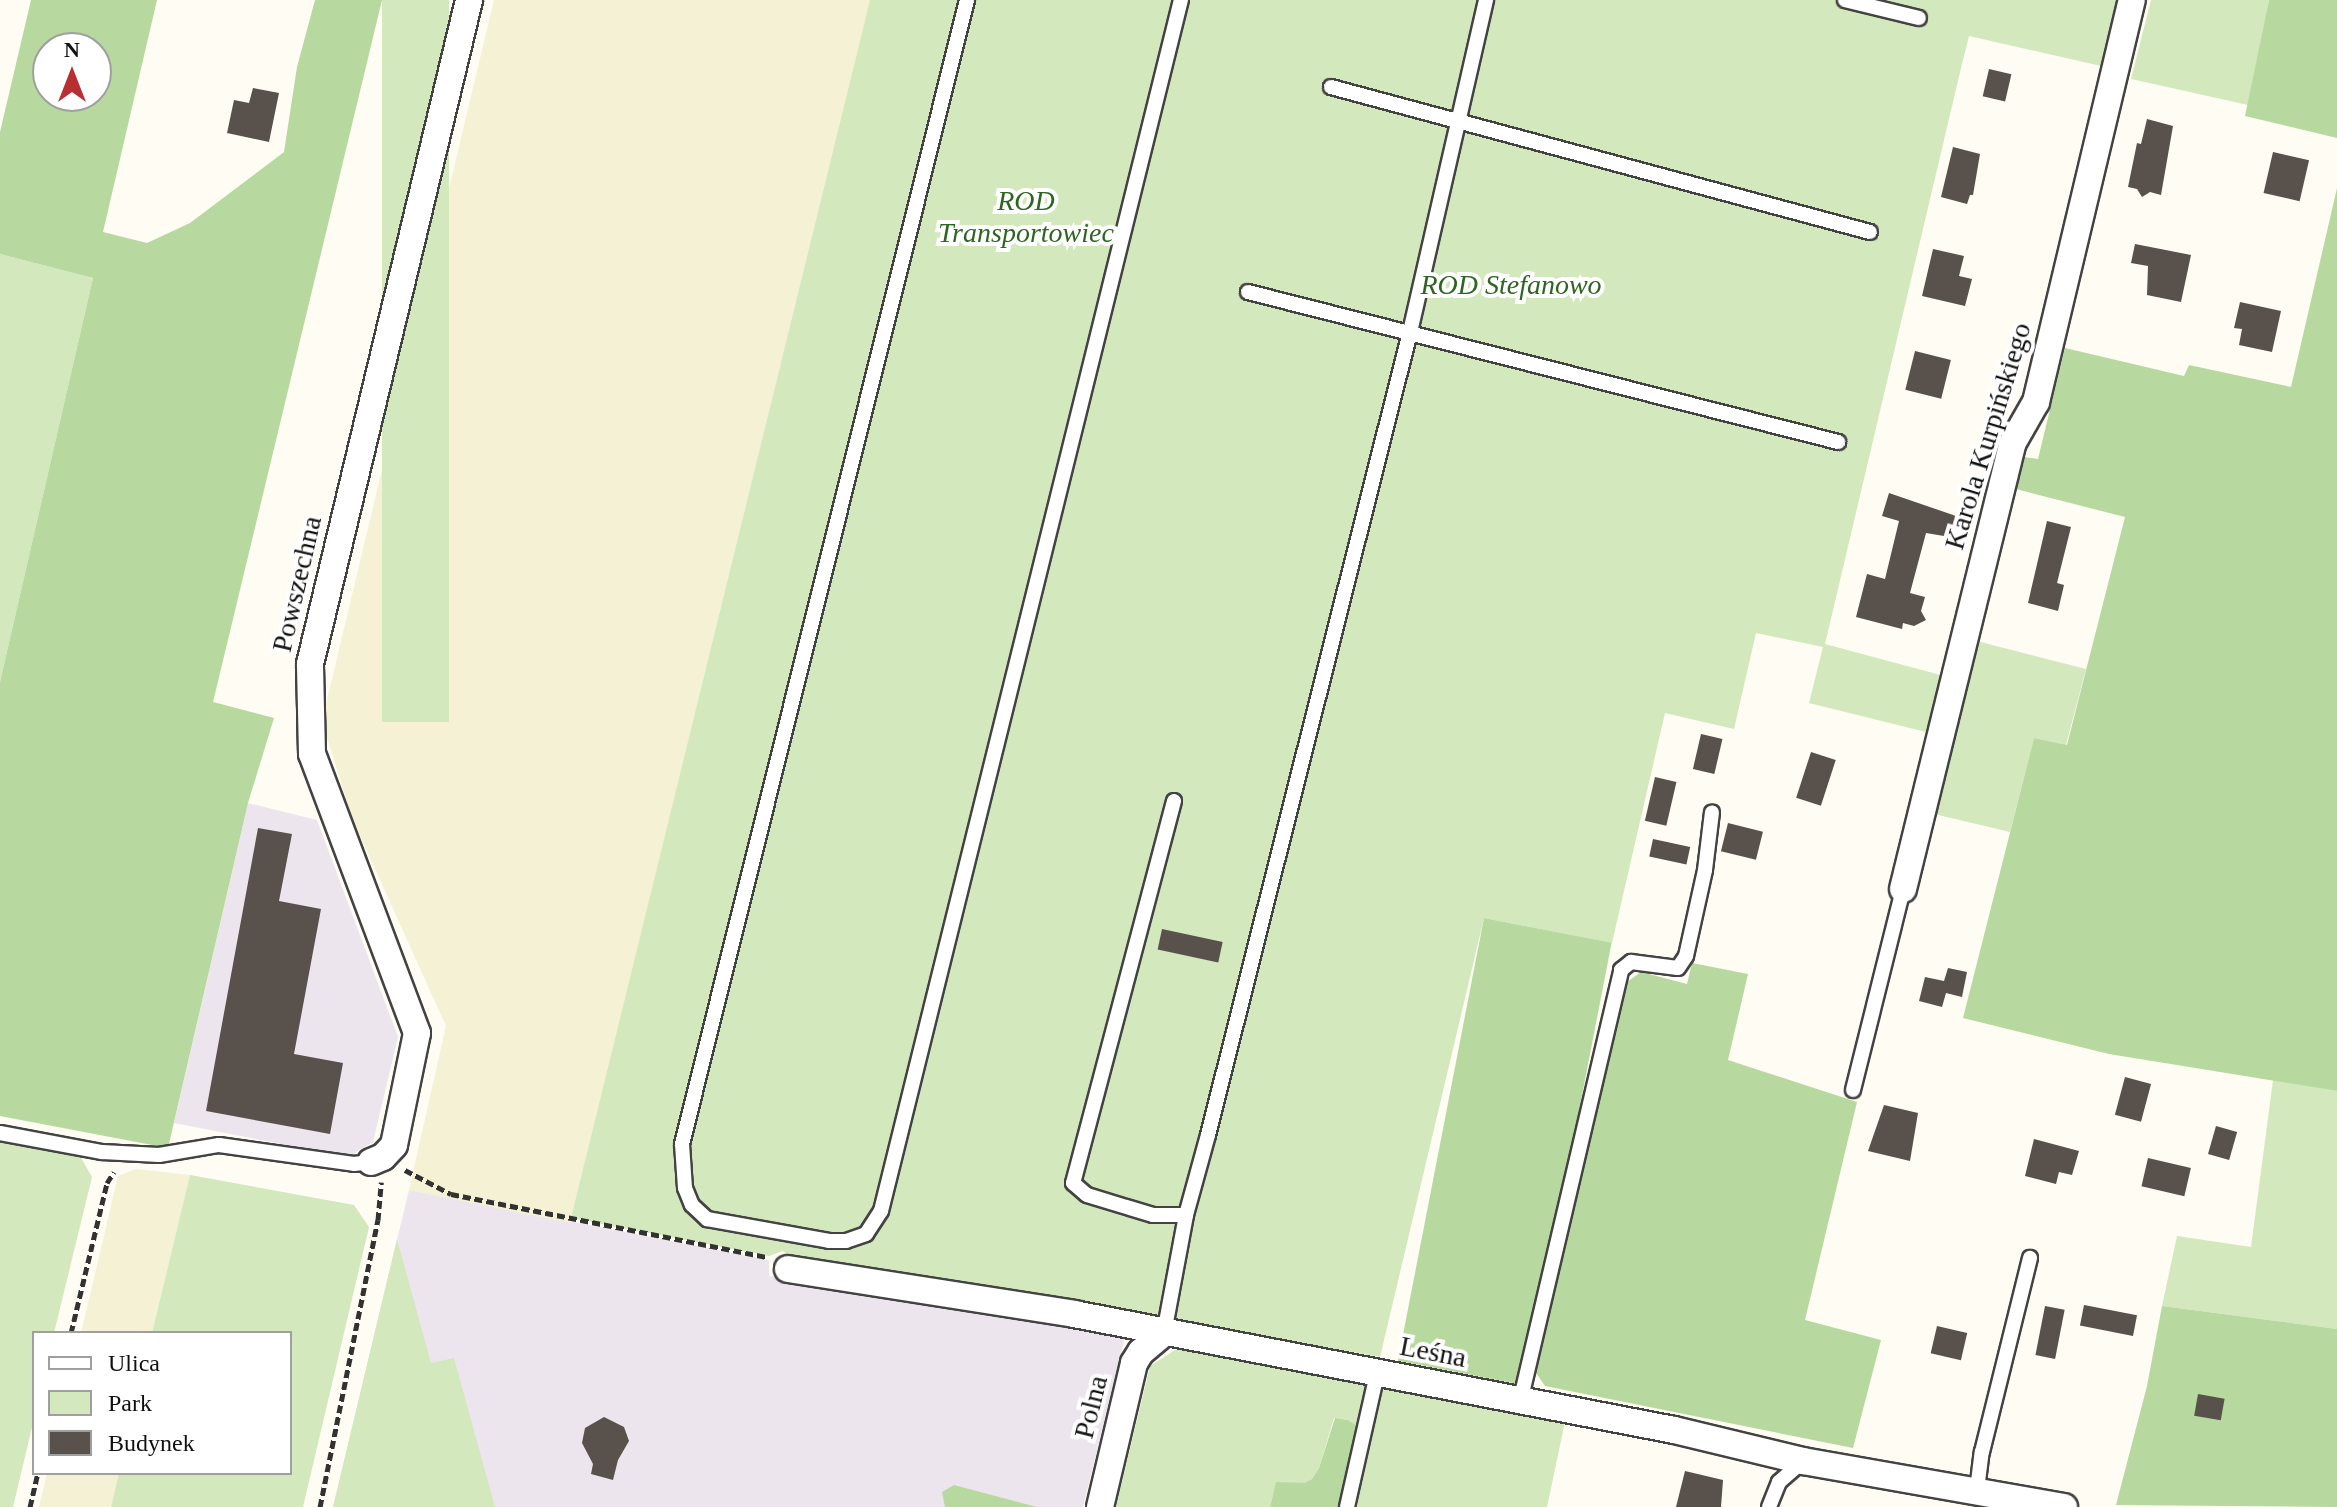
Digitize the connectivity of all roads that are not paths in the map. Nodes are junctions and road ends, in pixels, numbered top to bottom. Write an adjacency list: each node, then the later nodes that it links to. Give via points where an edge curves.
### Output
1 (469, 0): 19 (street, Powszechna, via 310,664 312,754 417,1033 394,1145)
2 (967, 0): 3 (lane, via 682,1144 685,1188 692,1205 707,1219 829,1241 866,1234 881,1211)
3 (1181, 0)
4 (1486, 0): 9 (lane)
5 (1845, 0): 7 (lane)
6 (2132, 0): 16 (street, Karola Kurpińskiego, via 2036,402 2012,444)
7 (1919, 18)
8 (1331, 87): 9 (lane)
9 (1457, 122): 10 (lane); 12 (lane)
10 (1870, 232)
11 (1248, 292): 12 (lane)
12 (1410, 332): 13 (lane); 20 (lane)
13 (1838, 442)
14 (1174, 801): 20 (lane, via 1073,1183 1087,1195 1153,1215)
15 (1712, 812): 25 (lane, via 1686,956 1678,968 1631,962 1621,970)
16 (1903, 889): 17 (lane)
17 (1853, 1090)
18 (0, 1133): 19 (lane, via 125,1153 159,1155 219,1145 354,1164)
19 (377, 1160)
20 (1186, 1215): 23 (lane)
21 (2030, 1258): 27 (lane)
22 (788, 1269): 23 (street, Leśna)
23 (1164, 1333): 24 (street, Leśna); 29 (street, Polna, via 1134,1363)
24 (1377, 1374): 25 (street, Leśna); 30 (lane)
25 (1520, 1402): 26 (street, Leśna, via 1674,1430)
26 (1803, 1461): 27 (street, Leśna); 31 (lane, via 1779,1482)
27 (1977, 1490): 28 (street, Leśna)
28 (2023, 1503): 32 (street, Leśna)
29 (1100, 1507)
30 (1347, 1507)
31 (1769, 1507)
32 (2064, 1507)

